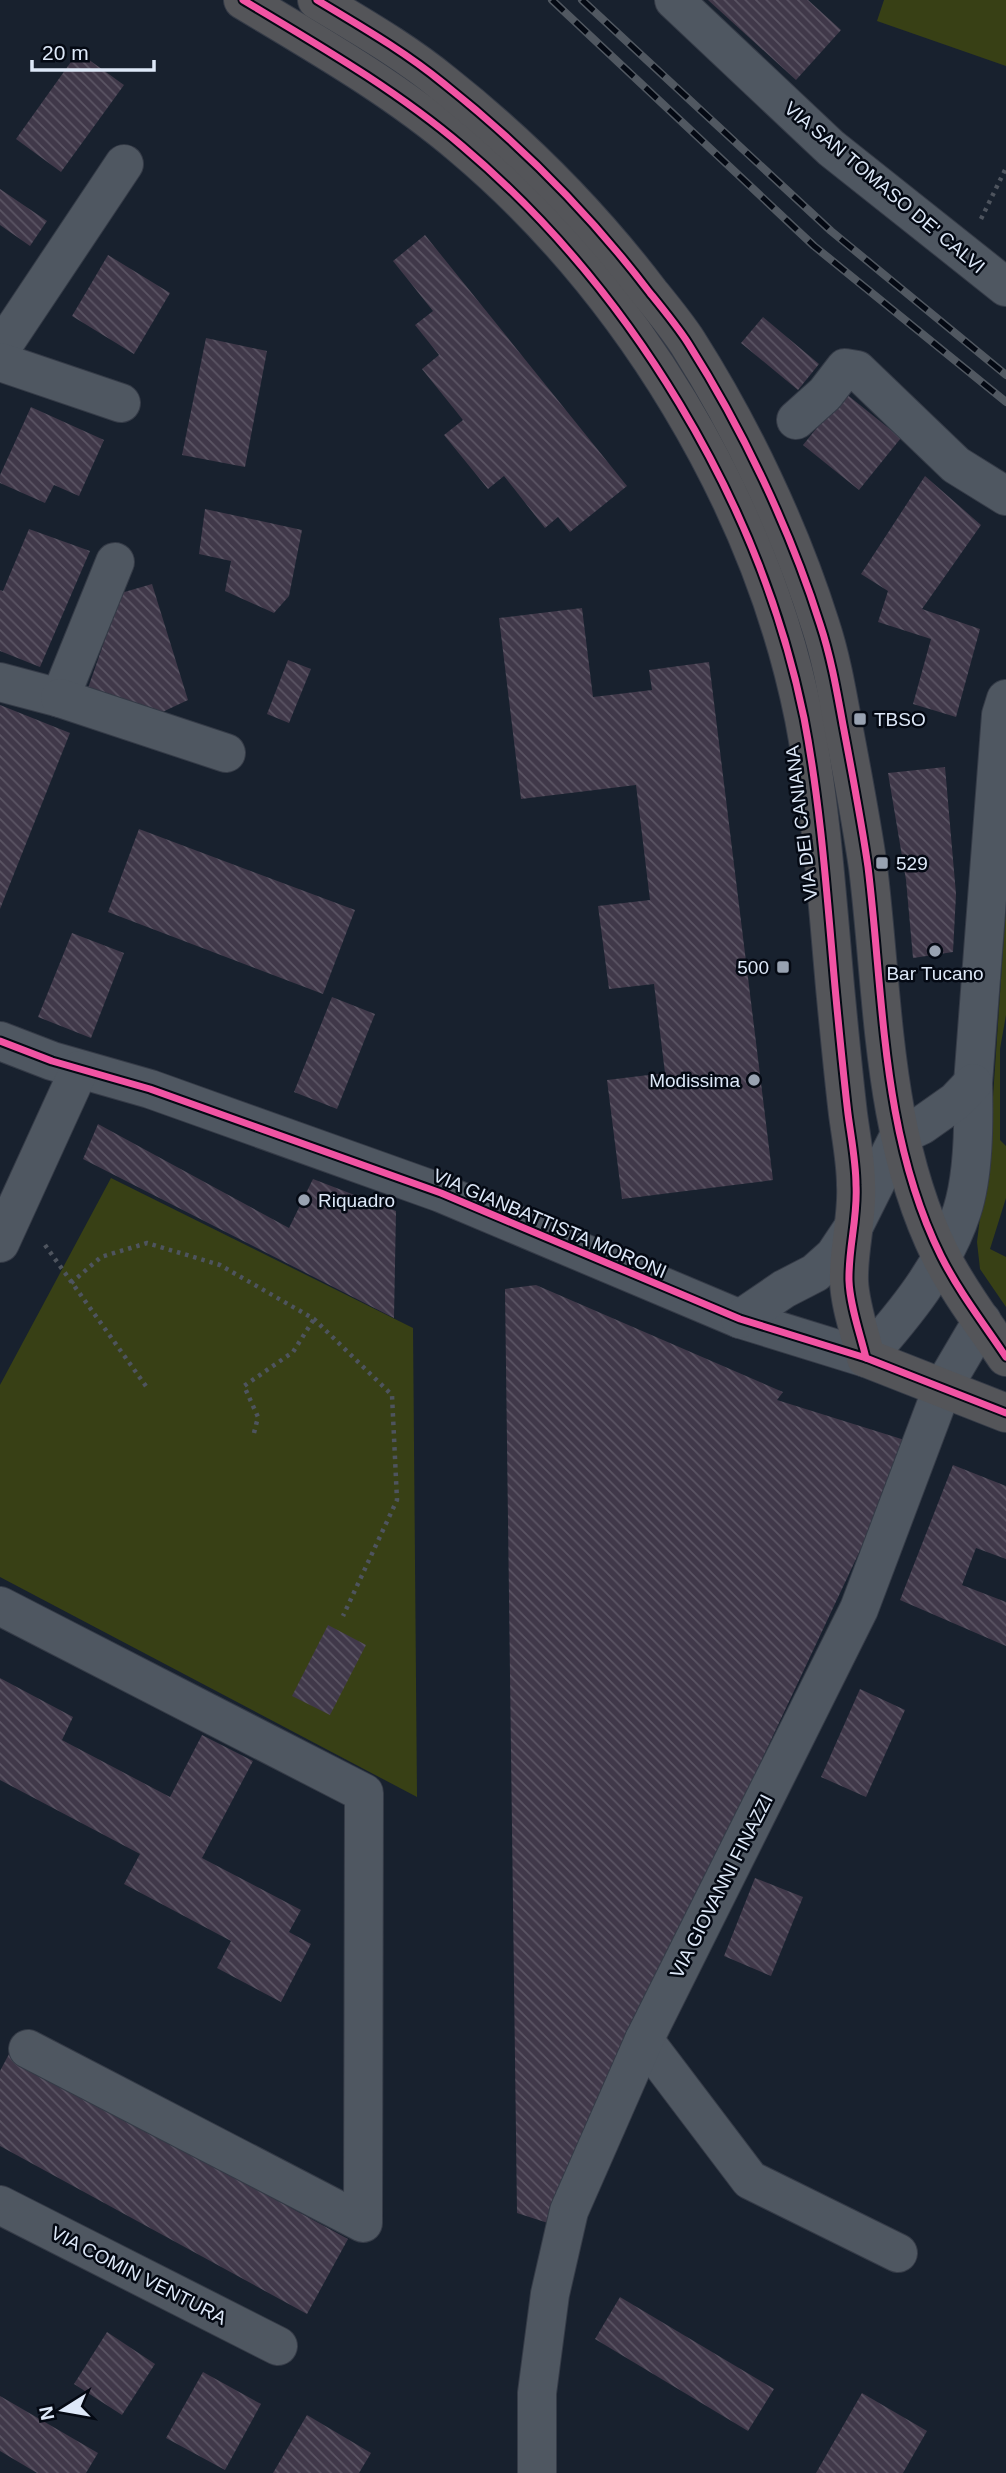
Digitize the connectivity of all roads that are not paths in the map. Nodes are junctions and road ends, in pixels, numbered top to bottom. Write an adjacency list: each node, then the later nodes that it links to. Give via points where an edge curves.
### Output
1 (243, 0): 20 (main road, VIA DEI CANIANA, via 416,110 463,146 531,210 589,275 634,336 717,471 781,628 818,796 856,1186)
2 (317, 0): 19 (main road, via 442,81 549,178 601,232 687,341 735,423 773,501 821,625 837,689 867,866 887,1068)
3 (674, 0): 5 (street, VIA SAN TOMASO DE' CALVI, via 831,148)
4 (124, 164): 6 (street)
5 (1006, 287)
6 (0, 350)
7 (0, 362): 8 (street)
8 (121, 403)
9 (796, 420): 10 (street, via 845,368 857,370 956,465)
10 (1006, 496)
11 (115, 562): 13 (street)
12 (0, 682): 13 (street)
13 (60, 698): 15 (street)
14 (1004, 711): 18 (street)
15 (226, 752)
16 (0, 1041): 17 (street, VIA GIANBATTISTA MORONI)
17 (79, 1070): 21 (street); 23 (street, VIA GIANBATTISTA MORONI, via 150,1088 441,1193)
18 (973, 1083): 19 (street, via 956,1101); 22 (street, via 974,1131 962,1211)
19 (899, 1136): 20 (street); 22 (main road)
20 (854, 1226): 23 (street, via 834,1256 815,1273); 26 (main road, VIA DEI CANIANA, via 849,1279)
21 (0, 1243)
22 (941, 1257): 24 (main road); 26 (street, via 904,1315)
23 (740, 1319): 26 (street, VIA GIANBATTISTA MORONI)
24 (982, 1321): 25 (main road); 27 (street, VIA GIOVANNI FINAZZI)
25 (1006, 1357)
26 (866, 1359): 27 (main road, VIA GIANBATTISTA MORONI)
27 (942, 1389): 28 (main road, VIA GIANBATTISTA MORONI); 30 (street, VIA GIOVANNI FINAZZI, via 859,1609)
28 (1006, 1413)
29 (0, 1606): 31 (street, via 364,1793 363,2223)
30 (644, 2040): 33 (street, via 750,2180); 35 (street, VIA GIOVANNI FINAZZI, via 569,2211 550,2294 537,2393)
31 (28, 2049)
32 (0, 2205): 34 (street, VIA COMIN VENTURA)
33 (898, 2253)
34 (278, 2346)
35 (537, 2473)

